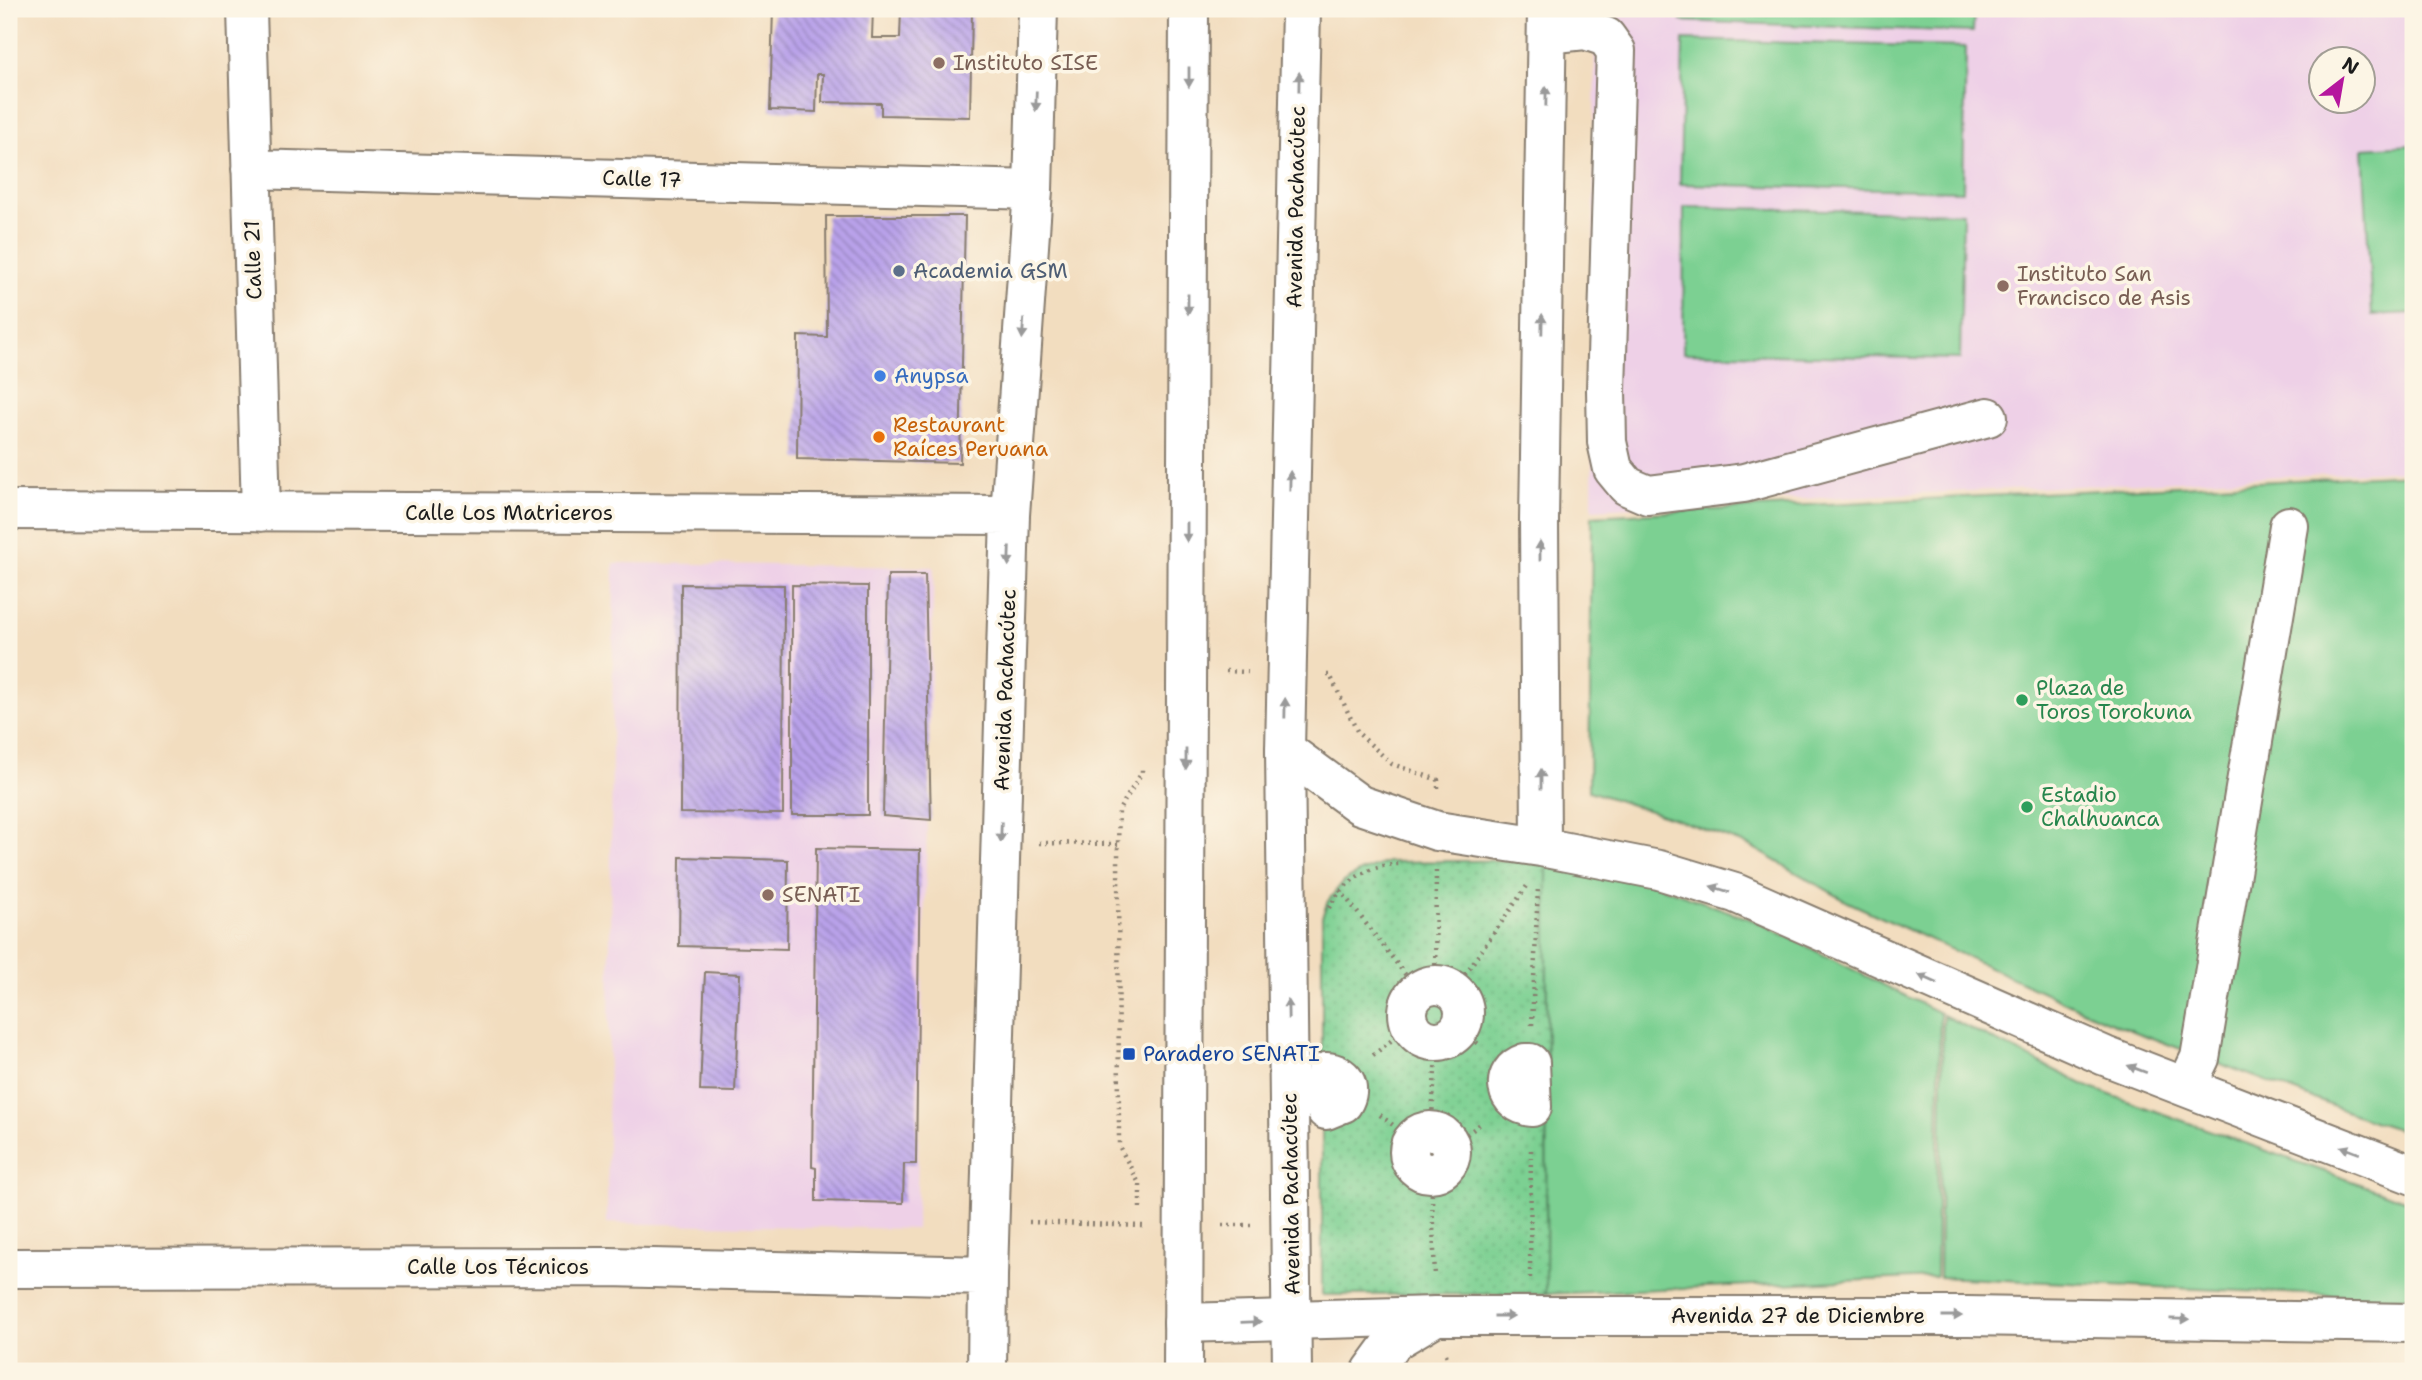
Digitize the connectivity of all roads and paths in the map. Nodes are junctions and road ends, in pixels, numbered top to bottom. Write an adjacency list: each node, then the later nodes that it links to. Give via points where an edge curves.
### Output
1 (247, 9): 6 (street, Calle 21)
2 (1038, 9): 7 (street, Avenida Pachacútec, one-way to 7)
3 (1189, 9): 13 (street, one-way to 13)
4 (1301, 9): 14 (street, Avenida Pachacútec, one-way to 4)
5 (1547, 21): 8 (street, via 1606,37 1616,51 1607,442 1613,468 1627,486 1648,495 1744,483); 20 (street, one-way to 5, via 1539,520)
6 (251, 169): 7 (street, Calle 17); 10 (street, Calle 21)
7 (1033, 190): 11 (street, Avenida Pachacútec, one-way to 11)
8 (1988, 418)
9 (9, 510): 10 (street, Calle Los Matriceros)
10 (261, 512): 11 (street, Calle Los Matriceros)
11 (1010, 515): 17 (street, Avenida Pachacútec, one-way to 17)
12 (2289, 526): 26 (street, via 2200,1058)
13 (1186, 669): 14 (path); 34 (street, one-way to 34)
14 (1286, 674): 15 (street, Avenida Pachacútec, one-way to 14); 19 (path, via 1329,675 1358,733 1392,764 1438,780)
15 (1285, 750): 19 (street, via 1360,805); 32 (street, Avenida Pachacútec, one-way to 15)
16 (1142, 759): 18 (path, via 1142,772 1119,810)
17 (1000, 842): 18 (path); 31 (street, Avenida Pachacútec)
18 (1118, 844): 33 (path, via 1119,1146 1140,1185)
19 (1437, 848): 20 (street); 21 (path, via 1388,864 1347,882); 23 (path)
20 (1540, 858): 23 (path); 25 (path); 26 (street, one-way to 20, via 2105,1056 1735,893 1659,870)
21 (1340, 890): 22 (path); 23 (path)
22 (1325, 917)
23 (1436, 989): 24 (street, via 1463,1004 1464,1021 1455,1034)
24 (1437, 1041): 28 (path)
25 (1530, 1063): 27 (street)
26 (2186, 1087): 30 (street, one-way to 26)
27 (1532, 1107): 37 (path)
28 (1431, 1131): 29 (street, via 1448,1141 1451,1153 1443,1169)
29 (1431, 1173): 38 (path)
30 (2413, 1175)
31 (989, 1221): 33 (path); 36 (street, Avenida Pachacútec)
32 (1292, 1224): 34 (path); 39 (street, Avenida Pachacútec)
33 (1140, 1226): 34 (path)
34 (1183, 1226): 41 (street)
35 (9, 1268): 36 (street, Calle Los Técnicos, via 609,1267)
36 (988, 1276): 42 (street, Avenida Pachacútec)
37 (1530, 1288)
38 (1436, 1316): 39 (street, Avenida 27 de Diciembre); 40 (street, Avenida 27 de Diciembre, one-way to 40, via 1968,1316); 45 (street, via 1394,1341)
39 (1293, 1320): 41 (street, Avenida 27 de Diciembre, one-way to 39); 44 (street, Avenida Pachacútec)
40 (2413, 1323)
41 (1183, 1324): 43 (street)
42 (987, 1371)
43 (1183, 1371)
44 (1292, 1371)
45 (1372, 1371)

